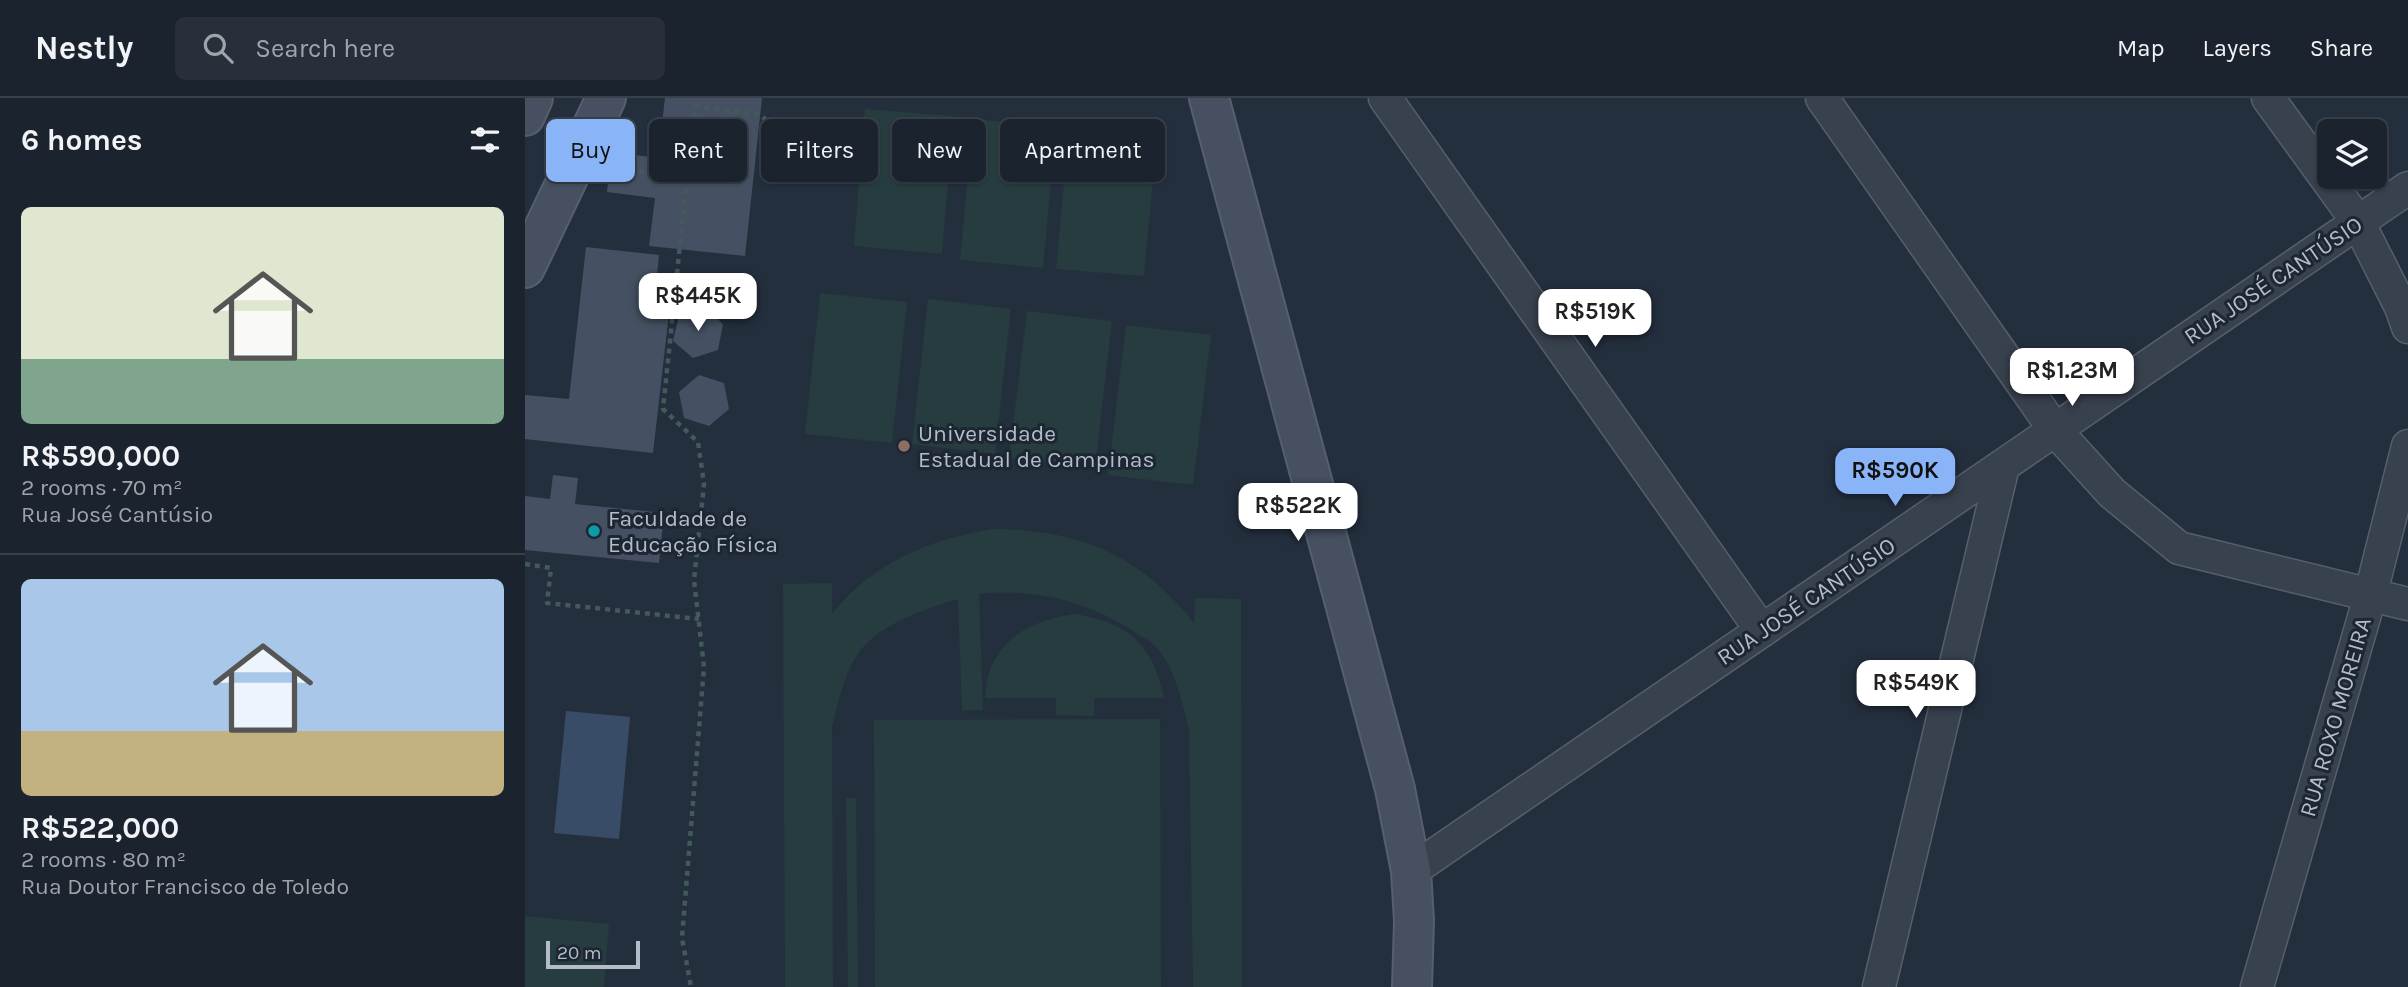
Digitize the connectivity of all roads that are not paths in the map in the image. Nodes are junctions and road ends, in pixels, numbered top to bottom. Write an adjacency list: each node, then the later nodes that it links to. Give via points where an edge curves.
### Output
1 (533, 98): 7 (main road)
2 (606, 98): 10 (main road)
3 (1209, 98): 18 (main road, via 1395,789)
4 (1385, 98): 17 (street)
5 (1822, 98): 12 (street)
6 (2268, 98): 9 (street)
7 (525, 116)
8 (2408, 188): 9 (street, RUA JOSÉ CANTÚSIO)
9 (2358, 222): 11 (street); 12 (street, RUA JOSÉ CANTÚSIO)
10 (525, 268)
11 (2408, 327)
12 (2055, 430): 14 (street, RUA JOSÉ CANTÚSIO); 15 (street, via 2112,493 2179,548)
13 (2408, 446): 15 (street, RUA ROXO MOREIRA)
14 (2003, 466): 17 (street, RUA JOSÉ CANTÚSIO); 20 (street)
15 (2371, 593): 16 (street); 21 (street, RUA ROXO MOREIRA)
16 (2408, 604)
17 (1762, 631): 18 (street, RUA JOSÉ CANTÚSIO)
18 (1411, 871): 19 (main road)
19 (1412, 987)
20 (1879, 987)
21 (2257, 987)

